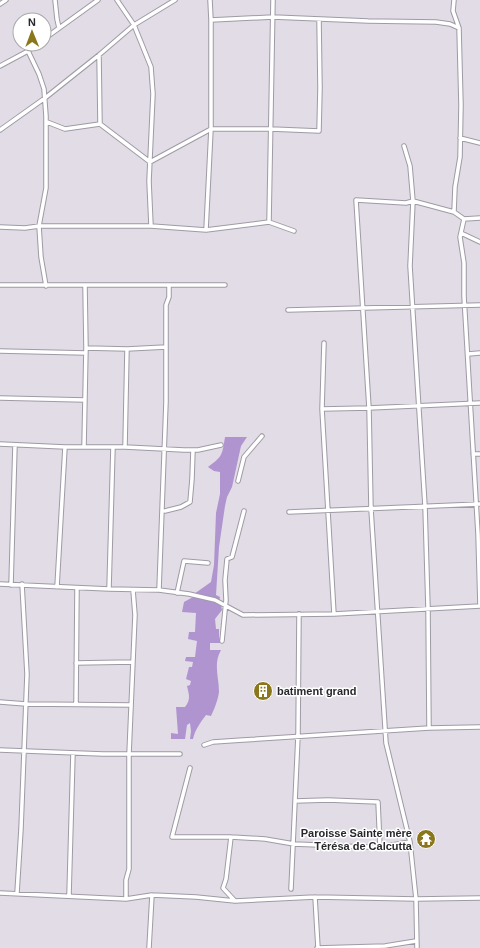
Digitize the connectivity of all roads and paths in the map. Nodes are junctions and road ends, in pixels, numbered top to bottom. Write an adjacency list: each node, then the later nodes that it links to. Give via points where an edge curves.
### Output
1 (6, 0): 9 (street)
2 (55, 0): 14 (street)
3 (98, 0): 14 (street)
4 (117, 0): 13 (street)
5 (175, 0): 13 (street)
6 (210, 0): 12 (street)
7 (273, 0): 10 (street)
8 (454, 0): 15 (street, via 453,12)
9 (0, 4)
10 (273, 17): 11 (street); 12 (street); 25 (street)
11 (319, 19): 15 (street, via 436,22); 25 (street, via 319,131)
12 (212, 20): 24 (street)
13 (134, 25): 19 (street); 30 (street, via 151,67 154,94)
14 (59, 28): 16 (street)
15 (459, 28): 27 (street)
16 (52, 33)
17 (26, 52): 20 (street)
18 (28, 52): 21 (street, via 44,88)
19 (99, 55): 21 (street); 23 (street)
20 (0, 66)
21 (44, 98): 22 (street); 26 (street)
22 (47, 122): 23 (street, via 65,129); 36 (street, via 46,188)
23 (100, 124): 30 (street)
24 (211, 129): 25 (street); 30 (street); 39 (street)
25 (271, 129): 35 (street)
26 (0, 130)
27 (460, 138): 28 (street); 32 (street, via 460,157 454,187)
28 (480, 142)
29 (404, 146): 31 (street, via 410,166)
30 (150, 162): 37 (street)
31 (413, 201): 32 (street); 50 (street, via 410,266); 51 (street, via 406,203 356,200)
32 (454, 212): 34 (street)
33 (480, 218): 34 (street)
34 (464, 219): 41 (street)
35 (270, 222): 39 (street); 40 (street)
36 (39, 226): 37 (street); 38 (street); 46 (street)
37 (152, 226): 39 (street)
38 (0, 227)
39 (206, 230)
40 (294, 231)
41 (461, 233): 42 (street); 49 (street)
42 (480, 242)
43 (169, 285): 44 (street); 47 (street); 55 (street, via 166,305)
44 (225, 285)
45 (0, 286): 46 (street)
46 (46, 286): 47 (street)
47 (85, 286): 54 (street)
48 (480, 305): 49 (street)
49 (465, 306): 50 (street); 60 (street)
50 (414, 308): 51 (street); 65 (street)
51 (362, 309): 52 (street); 66 (street)
52 (288, 310)
53 (324, 343): 67 (street)
54 (86, 348): 56 (street); 58 (street)
55 (166, 348): 56 (street); 76 (street)
56 (127, 349): 75 (street)
57 (0, 351): 58 (street)
58 (86, 353): 62 (street)
59 (480, 353): 60 (street)
60 (468, 354): 64 (street)
61 (0, 398): 62 (street)
62 (85, 400): 73 (street)
63 (480, 403): 64 (street)
64 (470, 404): 65 (street); 78 (street)
65 (419, 406): 66 (street); 82 (street)
66 (369, 408): 67 (street); 83 (street)
67 (322, 409): 86 (street)
68 (262, 436): 80 (street, via 244,457)
69 (0, 444): 70 (street)
70 (15, 445): 72 (street); 91 (street)
71 (221, 445): 77 (street)
72 (65, 447): 73 (street); 93 (street)
73 (84, 447): 74 (street)
74 (113, 447): 75 (street); 95 (street)
75 (125, 447): 76 (street)
76 (164, 450): 77 (street); 97 (street)
77 (193, 450): 84 (street, via 190,502)
78 (473, 454): 79 (street); 81 (street)
79 (480, 454)
80 (238, 481)
81 (478, 504): 82 (street); 92 (street)
82 (425, 506): 83 (street); 101 (street)
83 (372, 509): 86 (street); 102 (street)
84 (165, 511)
85 (244, 511): 99 (street, via 232,557 226,559)
86 (329, 511): 87 (street); 104 (street)
87 (289, 512)
88 (208, 563): 98 (street, via 184,561)
89 (0, 584): 91 (street)
90 (22, 584): 91 (street); 93 (street); 109 (street)
91 (11, 585)
92 (480, 586): 100 (street)
93 (57, 587): 94 (street)
94 (77, 588): 95 (street); 107 (street)
95 (108, 589): 96 (street)
96 (133, 590): 97 (street); 106 (street, via 135,615)
97 (159, 590): 98 (street)
98 (178, 593): 99 (street, via 215,600)
99 (226, 606): 103 (street, via 243,615); 105 (street)
100 (480, 606): 101 (street)
101 (428, 608): 102 (street); 113 (street)
102 (379, 611): 104 (street); 114 (street)
103 (299, 614): 104 (street); 115 (street)
104 (334, 614)
105 (222, 641)
106 (132, 662): 107 (street); 111 (street)
107 (76, 663): 110 (street)
108 (0, 702): 109 (street)
109 (26, 704): 110 (street); 118 (street)
110 (76, 704): 111 (street)
111 (131, 705): 120 (street)
112 (480, 727): 113 (street)
113 (429, 728): 114 (street)
114 (385, 731): 115 (street); 125 (street)
115 (298, 736): 116 (street, via 219,741); 123 (street)
116 (204, 745)
117 (0, 750): 118 (street)
118 (24, 751): 119 (street); 130 (street)
119 (73, 753): 120 (street); 131 (street)
120 (129, 754): 121 (street); 135 (street, via 129,869)
121 (180, 754)
122 (190, 768): 124 (street, via 172,837)
123 (295, 801): 126 (street); 127 (street, via 378,802)
124 (231, 837): 126 (street); 137 (street, via 223,888)
125 (410, 842): 127 (street); 136 (street)
126 (294, 844): 127 (street); 128 (street)
127 (380, 847)
128 (291, 889)
129 (0, 893): 130 (street)
130 (17, 893): 131 (street)
131 (69, 895): 135 (street)
132 (152, 895): 135 (street); 137 (street); 139 (street)
133 (315, 897): 136 (street); 137 (street); 140 (street)
134 (480, 898): 136 (street)
135 (126, 899)
136 (416, 899): 138 (street)
137 (234, 901)
138 (416, 941): 140 (street, via 385,946); 141 (street)
139 (149, 948)
140 (318, 948)
141 (417, 948)

